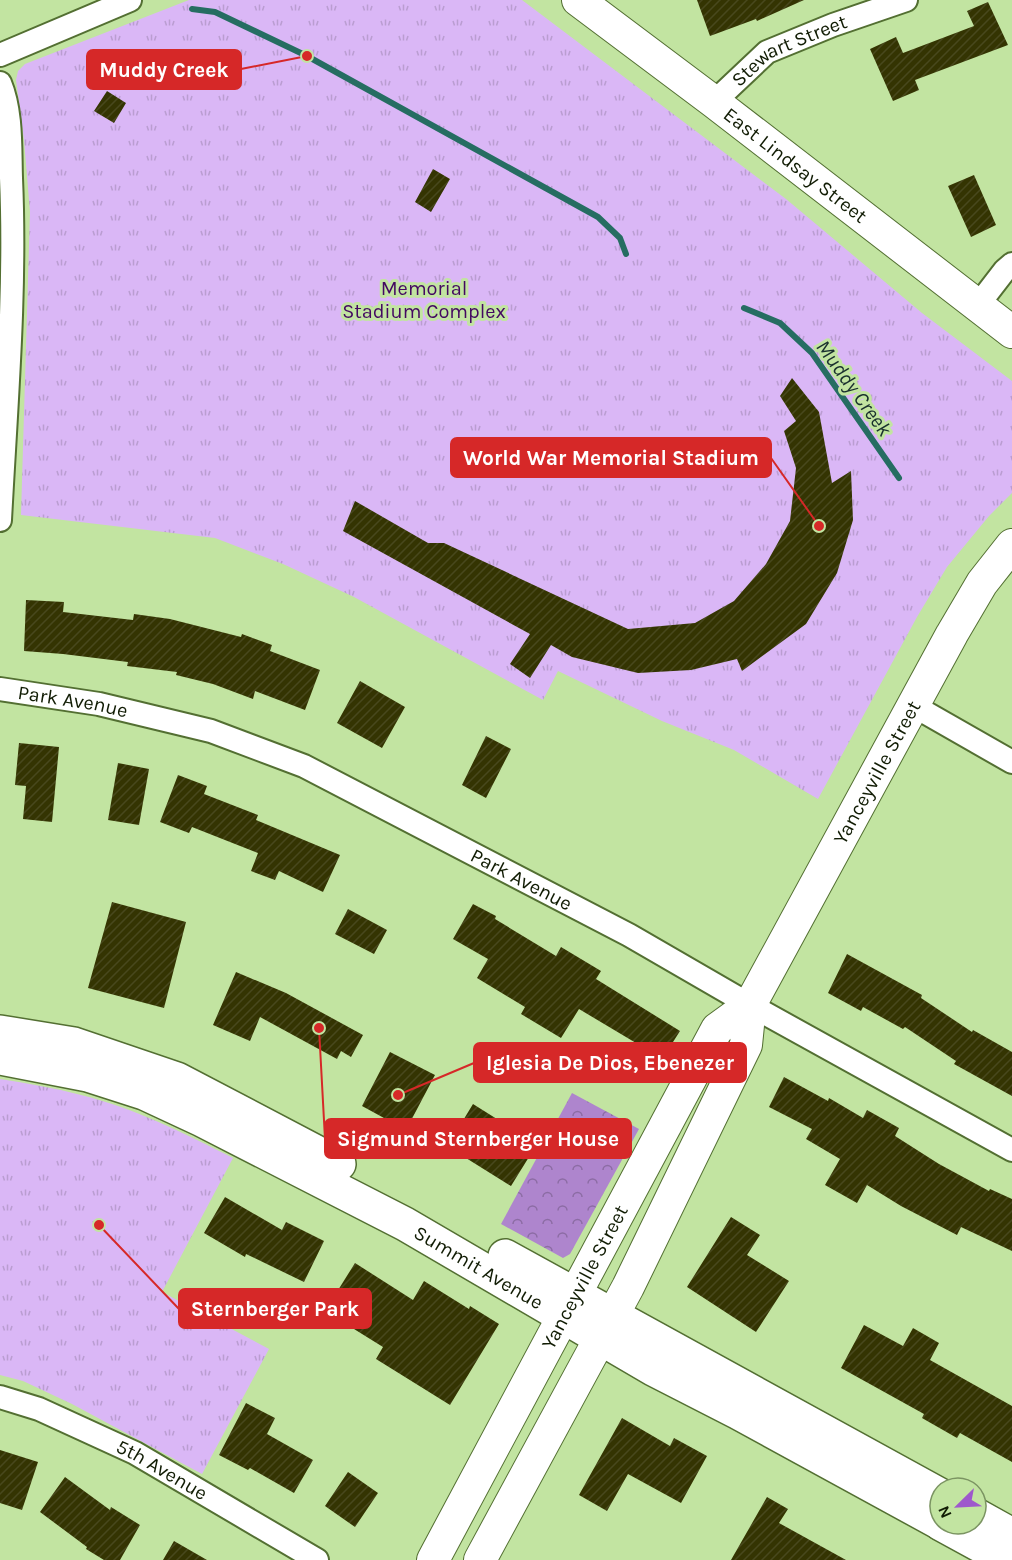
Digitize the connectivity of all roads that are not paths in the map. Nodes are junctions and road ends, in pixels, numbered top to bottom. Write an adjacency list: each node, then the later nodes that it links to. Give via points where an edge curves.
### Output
1 (130, 0): 4 (street)
2 (578, 0): 6 (street, East Lindsay Street)
3 (906, 0): 6 (street, Stewart Street, via 767,52)
4 (0, 55)
5 (0, 83): 10 (street, via 9,126 14,242)
6 (714, 102): 8 (street, East Lindsay Street)
7 (1012, 264): 8 (street)
8 (978, 305): 9 (street, East Lindsay Street)
9 (1012, 332)
10 (4, 351): 11 (street)
11 (0, 519)
12 (1012, 545): 14 (street, Yanceyville Street, via 982,583)
13 (0, 688): 16 (street, Park Avenue, via 99,704 211,731 304,766 629,935)
14 (914, 706): 15 (street); 16 (street, Yanceyville Street)
15 (1012, 762)
16 (750, 1005): 19 (street, Park Avenue); 20 (street, Yanceyville Street, via 717,1029); 21 (street, Yanceyville Street, via 746,1045)
17 (0, 1032): 20 (main road, Summit Avenue, via 74,1044 177,1079 400,1196)
18 (0, 1058): 20 (main road, Summit Avenue, via 88,1075 144,1093)
19 (1012, 1150)
20 (568, 1305): 21 (main road, Summit Avenue); 29 (street, Yanceyville Street)
21 (606, 1327): 23 (main road, Summit Avenue); 24 (main road, Summit Avenue, via 653,1369); 30 (street, Yanceyville Street)
22 (0, 1396): 28 (street, 5th Avenue, via 39,1409 135,1453)
23 (928, 1488)
24 (928, 1517)
25 (988, 1521): 26 (main road)
26 (1012, 1534)
27 (963, 1536): 31 (main road, Summit Avenue)
28 (317, 1560)
29 (433, 1560)
30 (480, 1560)
31 (1007, 1560)

